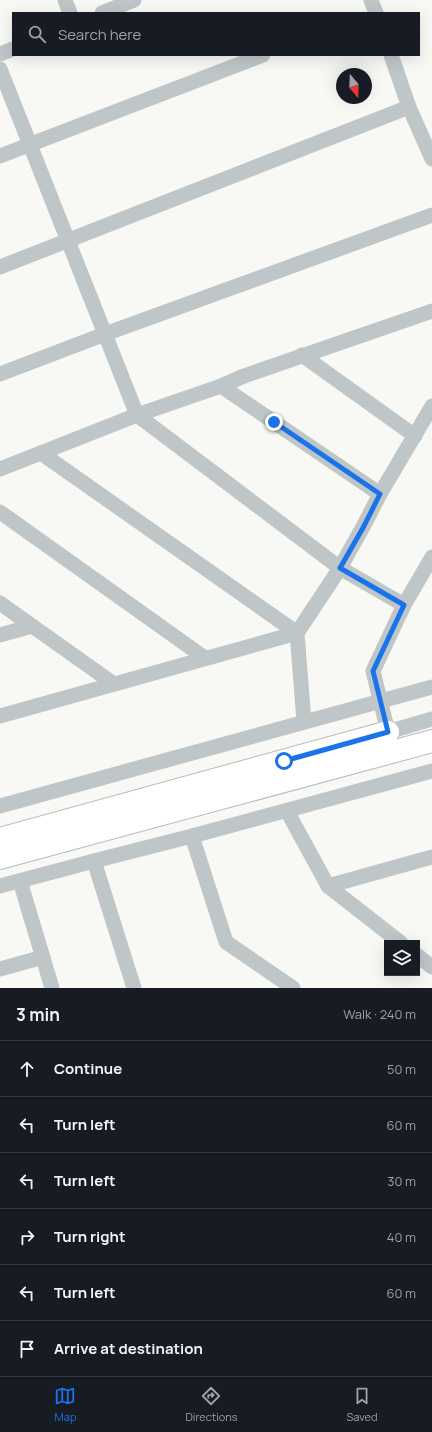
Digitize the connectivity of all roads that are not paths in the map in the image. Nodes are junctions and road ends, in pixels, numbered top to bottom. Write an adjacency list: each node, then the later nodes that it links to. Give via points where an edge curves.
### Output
1 (65, 0): 3 (street)
2 (134, 0): 4 (street)
3 (70, 12)
4 (104, 12)
5 (12, 49): 6 (street)
6 (0, 54)
7 (260, 56): 11 (street)
8 (391, 56): 10 (street)
9 (0, 69): 11 (street)
10 (410, 107): 13 (street); 15 (street)
11 (30, 145): 12 (street); 15 (street)
12 (0, 156)
13 (432, 159)
14 (432, 215): 18 (street)
15 (68, 241): 16 (street); 18 (street)
16 (0, 267)
17 (432, 312): 19 (street)
18 (105, 334): 20 (street); 23 (street)
19 (302, 355): 21 (street); 24 (street)
20 (0, 374)
21 (221, 386): 23 (street); 27 (street)
22 (432, 406): 24 (street)
23 (137, 415): 25 (street); 30 (street)
24 (415, 436): 27 (street)
25 (41, 452): 26 (street); 34 (street)
26 (0, 469)
27 (380, 494): 30 (street)
28 (0, 512): 36 (street)
29 (432, 557): 32 (street)
30 (340, 568): 32 (street); 34 (street)
31 (0, 603): 33 (street)
32 (404, 605): 39 (street, via 373,671)
33 (32, 626): 35 (street); 37 (street)
34 (297, 633): 36 (street); 42 (street)
35 (0, 635)
36 (205, 658): 37 (street)
37 (114, 684): 40 (street)
38 (432, 687): 39 (street)
39 (380, 701): 42 (street); 43 (street)
40 (0, 716)
41 (432, 719): 43 (street)
42 (304, 722): 46 (street)
43 (388, 732): 49 (street)
44 (432, 741): 51 (street)
45 (432, 771): 47 (street)
46 (0, 806)
47 (287, 811): 48 (street); 55 (street)
48 (192, 836): 52 (street); 63 (street, via 226,942)
49 (0, 839)
50 (432, 857): 55 (street)
51 (0, 858)
52 (94, 861): 53 (street); 62 (street)
53 (20, 881): 54 (street); 57 (street)
54 (0, 886)
55 (328, 886): 56 (street)
56 (397, 940)
57 (43, 957): 60 (street); 61 (street)
58 (420, 957): 59 (street)
59 (432, 967)
60 (0, 969)
61 (52, 988)
62 (134, 988)
63 (292, 988)

